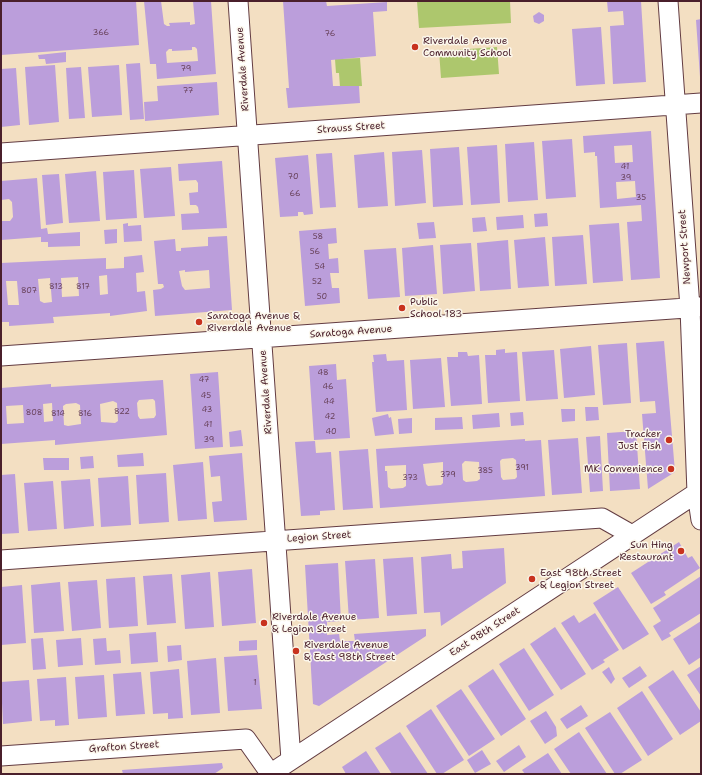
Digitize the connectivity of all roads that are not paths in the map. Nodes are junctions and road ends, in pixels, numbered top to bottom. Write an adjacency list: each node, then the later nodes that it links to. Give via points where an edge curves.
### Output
1 (238, 1): 5 (street, Riverdale Avenue)
2 (668, 1): 4 (street, Newport Street)
3 (701, 103): 4 (street, Strauss Street)
4 (675, 105): 5 (street, Strauss Street); 7 (street, Newport Street)
5 (248, 136): 6 (street, Strauss Street); 8 (street, Riverdale Avenue)
6 (1, 153)
7 (695, 307): 8 (street, Saratoga Avenue); 10 (street, Newport Street)
8 (262, 338): 9 (street, Saratoga Avenue); 13 (street, Riverdale Avenue)
9 (1, 356)
10 (699, 491): 11 (street, Newport Street); 12 (street, East 98th Street)
11 (701, 520)
12 (632, 534): 13 (street, Legion Street, via 602,518); 16 (street, East 98th Street)
13 (277, 540): 14 (street, Legion Street); 16 (street, Riverdale Avenue)
14 (1, 560)
15 (1, 756): 17 (street, Grafton Street, via 246,738)
16 (291, 760): 17 (street, East 98th Street)
17 (270, 774)

